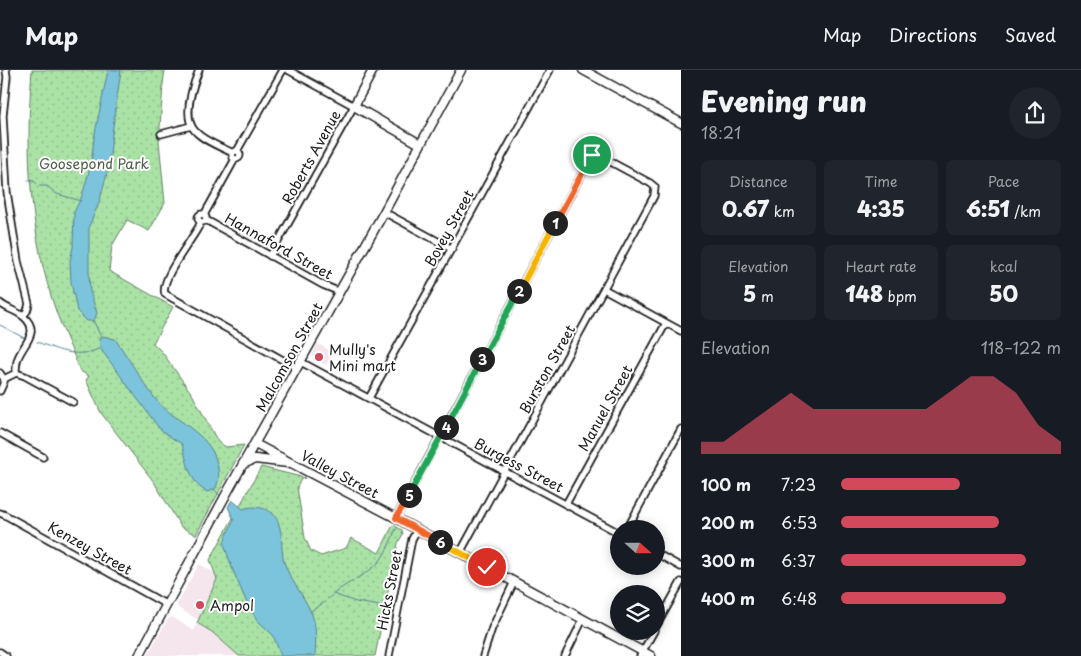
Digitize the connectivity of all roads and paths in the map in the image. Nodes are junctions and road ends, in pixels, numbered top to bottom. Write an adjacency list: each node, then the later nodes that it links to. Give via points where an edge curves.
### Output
1 (6, 70): 10 (street)
2 (199, 70): 12 (street, via 192,88)
3 (283, 70): 15 (street)
4 (288, 70): 9 (street)
5 (373, 70): 9 (main road, Roberts Avenue)
6 (461, 70): 14 (main road, Malcomson Street)
7 (550, 70): 19 (street, Bovey Street)
8 (583, 70): 11 (main road)
9 (354, 106): 14 (main road); 20 (street, Roberts Avenue)
10 (2, 109): 16 (street)
11 (681, 123)
12 (191, 126): 13 (street); 15 (street, via 201,136)
13 (161, 134)
14 (420, 144): 17 (main road, Malcomson Street)
15 (235, 154): 18 (street)
16 (3, 173): 24 (street, via 29,304)
17 (384, 212): 19 (street); 22 (main road, Malcomson Street)
18 (204, 219): 20 (street, Hannaford Street); 27 (street, Burgess Street, via 167,279 165,294)
19 (452, 249): 31 (street, Bovey Street)
20 (270, 256): 22 (street, Hannaford Street)
21 (604, 289): 25 (street); 35 (street, Burston Street, via 654,196 655,187 598,155 592,155); 40 (street, Burston Street)
22 (340, 292): 27 (main road, Malcomson Street)
23 (0, 303): 24 (street)
24 (23, 316): 28 (street, via 31,331 19,356)
25 (666, 323): 26 (street); 41 (street, Manuel Street)
26 (681, 331)
27 (299, 365): 31 (street, Burgess Street); 36 (main road, Malcomson Street)
28 (16, 374): 29 (street); 32 (street)
29 (2, 376): 30 (street, via 4,382)
30 (0, 391)
31 (369, 398): 35 (street, Burgess Street)
32 (73, 402)
33 (681, 429): 44 (street)
34 (0, 433): 37 (street)
35 (441, 437): 40 (street, Burgess Street); 43 (street)
36 (254, 444): 38 (main road, Valley Street); 39 (main road, Malcomson Street)
37 (43, 456)
38 (295, 464): 39 (main road, via 255,459); 43 (main road, Valley Street)
39 (243, 465): 52 (main road, Malcomson Street)
40 (505, 472): 41 (street, Burgess Street); 47 (street, Burston Street)
41 (566, 504): 45 (street, Burgess Street)
42 (0, 513): 52 (street, Kenzey Street)
43 (396, 518): 46 (main road, Valley Street)
44 (632, 520)
45 (610, 528)
46 (417, 530): 47 (main road, Valley Street); 60 (street, Hicks Street, via 412,539)
47 (460, 553): 50 (main road, Valley Street)
48 (665, 558): 49 (street)
49 (681, 567)
50 (514, 582): 54 (main road, Valley Street); 61 (street)
51 (681, 582): 53 (street)
52 (167, 606): 59 (main road, Malcomson Street)
53 (665, 611)
54 (583, 619): 57 (main road, Valley Street); 62 (street)
55 (649, 640): 57 (street)
56 (0, 652): 58 (street)
57 (642, 654): 63 (main road, Valley Street)
58 (6, 656)
59 (139, 656)
60 (389, 656)
61 (483, 656)
62 (565, 656)
63 (651, 656)

